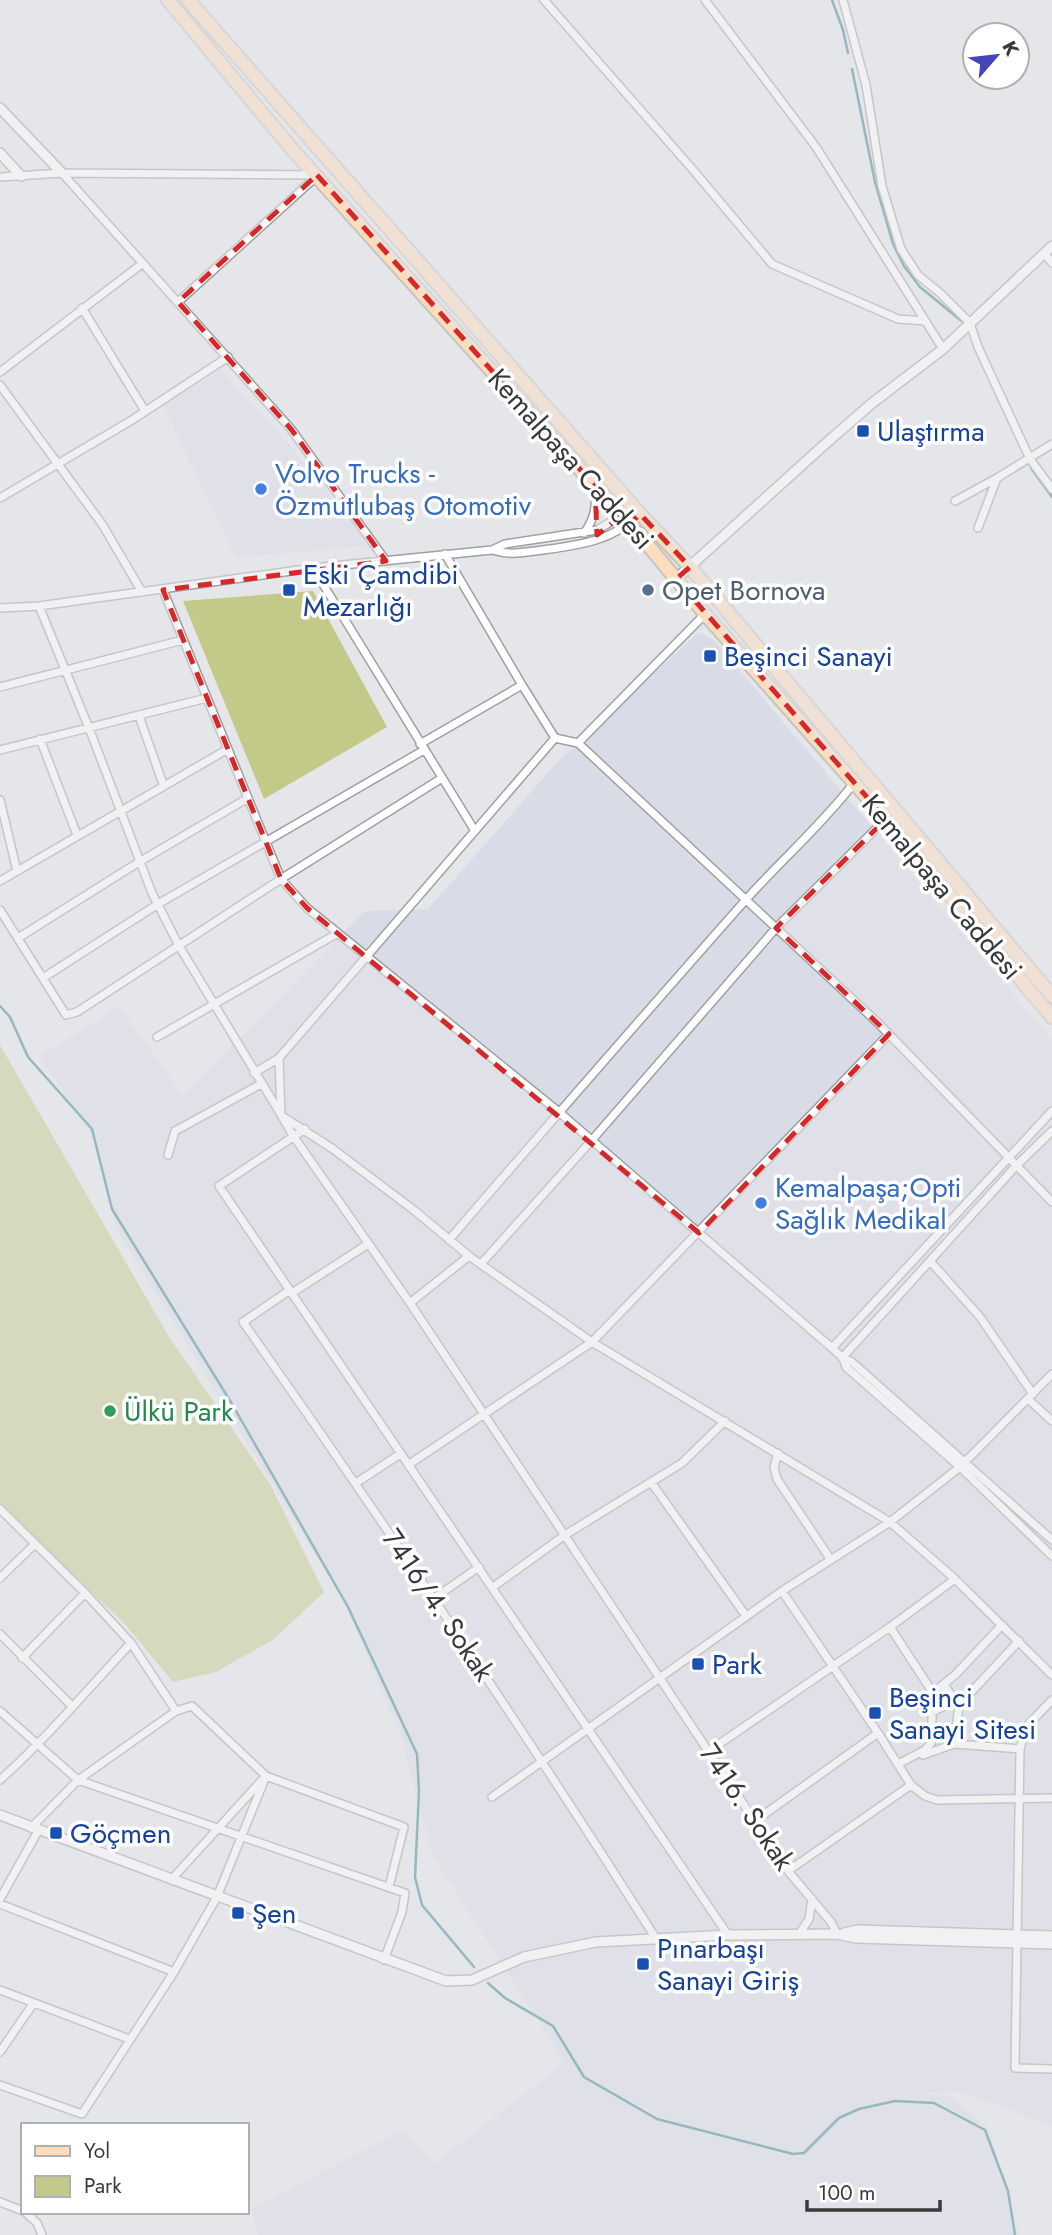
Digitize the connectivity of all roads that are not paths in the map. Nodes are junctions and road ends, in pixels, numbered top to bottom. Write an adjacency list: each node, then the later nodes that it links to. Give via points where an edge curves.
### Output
1 (168, 0): 9 (main road, Kemalpaşa Caddesi)
2 (188, 0): 32 (main road, Kemalpaşa Caddesi)
3 (544, 0): 17 (street, via 772,264 898,319)
4 (705, 0): 17 (street, via 816,147)
5 (843, 0): 18 (street, via 901,249 918,275)
6 (0, 108): 8 (street)
7 (0, 153): 10 (street)
8 (62, 173): 9 (street); 10 (street); 13 (street)
9 (317, 175): 15 (street); 28 (main road, Kemalpaşa Caddesi)
10 (21, 176): 11 (street)
11 (0, 177)
12 (1048, 250): 14 (street); 18 (street)
13 (143, 262): 15 (street); 16 (street)
14 (1052, 263)
15 (178, 302): 20 (street)
16 (82, 308): 21 (street); 23 (street)
17 (925, 320): 19 (street)
18 (970, 323): 19 (street); 25 (street)
19 (943, 349): 39 (street, via 871,404)
20 (228, 357): 23 (street); 38 (street, via 291,429)
21 (0, 372)
22 (0, 385): 26 (street)
23 (145, 411): 26 (street)
24 (1052, 444): 25 (street)
25 (1030, 459): 27 (street); 29 (street)
26 (58, 462): 30 (street); 43 (street)
27 (997, 478): 31 (street); 34 (street)
28 (595, 486): 33 (main road, Kemalpaşa Caddesi); 35 (street, via 595,513)
29 (1052, 489)
30 (0, 498)
31 (955, 501)
32 (637, 510): 33 (main road); 39 (main road, Kemalpaşa Caddesi)
33 (625, 521): 35 (street); 36 (street, via 602,539 582,545 506,554); 41 (main road, Kemalpaşa Caddesi)
34 (978, 528)
35 (584, 533): 36 (street, via 505,544)
36 (492, 550): 37 (street)
37 (445, 554): 38 (street); 49 (street)
38 (386, 561): 40 (street)
39 (690, 567): 41 (street); 83 (main road, Kemalpaşa Caddesi)
40 (313, 568): 42 (street); 57 (street)
41 (676, 579): 46 (main road, Kemalpaşa Caddesi)
42 (163, 590): 43 (street); 47 (street)
43 (142, 592): 44 (street)
44 (39, 606): 45 (street); 48 (street, 7416. Sokak)
45 (0, 608)
46 (705, 614): 56 (street); 61 (main road, Kemalpaşa Caddesi)
47 (183, 640): 48 (street); 51 (street)
48 (66, 670): 50 (street); 53 (street, 7416. Sokak)
49 (522, 685): 54 (street); 57 (street)
50 (0, 687)
51 (207, 698): 52 (street); 58 (street)
52 (139, 716): 53 (street); 62 (street)
53 (89, 728): 55 (street); 65 (street, 7416. Sokak)
54 (555, 738): 56 (street); 67 (street)
55 (40, 739): 59 (street); 68 (street)
56 (578, 743): 74 (street)
57 (422, 747): 60 (street); 69 (street)
58 (228, 749): 62 (street); 63 (street)
59 (0, 750)
60 (442, 778): 67 (street); 72 (street)
61 (854, 783): 66 (main road, Kemalpaşa Caddesi); 74 (street)
62 (163, 784): 65 (street)
63 (248, 798): 69 (street); 70 (street)
64 (0, 800): 71 (street)
65 (120, 810): 68 (street); 70 (street, 7416. Sokak)
66 (886, 819): 77 (street); 85 (main road, Kemalpaşa Caddesi)
67 (475, 831): 81 (street)
68 (78, 835): 71 (street)
69 (265, 841): 72 (street); 75 (street)
70 (139, 862): 75 (street, 7416. Sokak); 79 (street)
71 (17, 871): 73 (street)
72 (281, 879): 78 (street); 80 (street)
73 (0, 881)
74 (746, 900): 77 (street); 92 (street)
75 (158, 904): 80 (street, 7416. Sokak); 82 (street)
76 (0, 910): 79 (street)
77 (776, 928): 86 (street); 97 (street)
78 (338, 933): 81 (street); 84 (street)
79 (18, 938): 82 (street)
80 (179, 946): 82 (street, via 77,1012 66,1014); 84 (street, 7416. Sokak)
81 (366, 956): 88 (street); 92 (street)
82 (43, 978)
83 (1052, 996)
84 (214, 1004): 87 (street); 89 (street, 7416. Sokak)
85 (1052, 1017)
86 (889, 1034): 99 (street); 102 (street)
87 (158, 1037)
88 (279, 1058): 89 (street); 93 (street)
89 (254, 1073): 90 (street, 7416. Sokak)
90 (261, 1084): 93 (street, 7416. Sokak); 98 (street, via 175,1131)
91 (1052, 1111): 99 (street)
92 (559, 1112): 97 (street); 103 (street)
93 (281, 1115): 94 (street); 96 (street, 7416. Sokak)
94 (305, 1129): 96 (street); 103 (street)
95 (1052, 1131): 100 (street)
96 (294, 1137): 104 (street, 7416. Sokak); 108 (street, via 219,1186)
97 (592, 1140): 102 (street); 107 (street)
98 (168, 1155)
99 (1009, 1157): 100 (street); 111 (street)
100 (1016, 1166): 101 (street); 106 (street)
101 (1052, 1202)
102 (699, 1233): 110 (street); 111 (street)
103 (449, 1240): 105 (street)
104 (368, 1244): 108 (street); 109 (street, 7416. Sokak)
105 (469, 1256): 107 (street); 109 (street)
106 (930, 1261): 112 (street); 114 (street, via 980,1317)
107 (481, 1264): 110 (street)
108 (291, 1292): 119 (street); 123 (street, 7416/4. Sokak, via 243,1322)
109 (410, 1303): 115 (street, 7416. Sokak)
110 (593, 1342): 115 (street); 116 (street)
111 (832, 1348): 112 (street)
112 (842, 1358): 120 (street, via 852,1362)
113 (1052, 1374): 114 (street)
114 (1031, 1397): 117 (street); 120 (street)
115 (483, 1413): 121 (street); 126 (street, 7416. Sokak)
116 (725, 1421): 118 (street); 122 (street, via 682,1463)
117 (1052, 1421)
118 (778, 1453): 125 (street); 130 (street, via 777,1479)
119 (400, 1454): 121 (street); 123 (street)
120 (963, 1464): 125 (street); 127 (street); 129 (street)
121 (408, 1465): 131 (street)
122 (651, 1482): 126 (street); 138 (street)
123 (356, 1483): 137 (street, 7416/4. Sokak)
124 (0, 1509): 128 (street)
125 (890, 1522): 130 (street); 133 (street)
126 (565, 1535): 134 (street); 147 (street, 7416. Sokak)
127 (1052, 1540)
128 (35, 1544): 132 (street); 136 (street)
129 (1052, 1556)
130 (831, 1560): 135 (street)
131 (479, 1567): 134 (street); 137 (street)
132 (0, 1578)
133 (955, 1579): 139 (street); 140 (street)
134 (493, 1587): 158 (street)
135 (782, 1591): 138 (street); 145 (street)
136 (85, 1593): 143 (street); 144 (street)
137 (433, 1599): 164 (street, 7416/4. Sokak)
138 (746, 1616): 147 (street)
139 (1003, 1625): 142 (street); 148 (street)
140 (890, 1627): 145 (street); 149 (street)
141 (0, 1634): 144 (street)
142 (1019, 1641): 146 (street); 151 (street)
143 (131, 1643): 152 (street); 154 (street)
144 (22, 1658): 152 (street)
145 (832, 1666): 159 (street); 163 (street)
146 (1052, 1675)
147 (659, 1678): 158 (street); 163 (street, 7416. Sokak)
148 (944, 1685): 149 (street); 151 (street)
149 (933, 1693): 155 (street)
150 (1052, 1700): 162 (street, via 1026,1727)
151 (957, 1703): 155 (street); 160 (street)
152 (72, 1706): 161 (street)
153 (0, 1711): 157 (street)
154 (176, 1711): 166 (street, via 192,1706); 168 (street)
155 (933, 1712): 165 (street, via 931,1743)
156 (0, 1718): 157 (street)
157 (16, 1727): 161 (street)
158 (587, 1730): 164 (street); 186 (street)
159 (878, 1733): 165 (street); 174 (street)
160 (954, 1744): 162 (street); 165 (street)
161 (38, 1746): 167 (street); 168 (street)
162 (1020, 1749): 172 (street)
163 (709, 1751): 174 (street, 7416. Sokak)
164 (543, 1761): 170 (street); 189 (street, 7416/4. Sokak)
165 (898, 1764): 169 (street)
166 (266, 1776): 176 (street); 177 (street); 180 (street, via 404,1827)
167 (0, 1780)
168 (78, 1780): 175 (street); 176 (street)
169 (911, 1785): 172 (street, via 937,1800); 178 (street)
170 (492, 1797)
171 (1052, 1798): 172 (street)
172 (1018, 1800): 188 (street)
173 (0, 1815): 175 (street)
174 (755, 1821): 178 (street, 7416. Sokak)
175 (35, 1829): 179 (street); 183 (street)
176 (218, 1829): 177 (street); 179 (street)
177 (243, 1836): 180 (street); 181 (street)
178 (789, 1871): 182 (street, 7416. Sokak)
179 (171, 1880): 181 (street)
180 (388, 1887): 191 (street, via 405,1893)
181 (217, 1897): 191 (street); 192 (street)
182 (812, 1899): 184 (street, via 809,1919); 185 (street, 7416. Sokak)
183 (0, 1901): 192 (street)
184 (800, 1934): 185 (street); 186 (street)
185 (837, 1934): 188 (street, via 858,1930)
186 (728, 1935): 189 (street)
187 (1052, 1936): 188 (street)
188 (1018, 1939): 190 (street); 197 (street, via 1015,2068)
189 (657, 1940): 191 (street, via 596,1942 524,1957 472,1980 446,1981)
190 (1052, 1944)
191 (384, 1960)
192 (174, 1972): 195 (street)
193 (0, 1990): 194 (street)
194 (33, 2004): 195 (street); 196 (street)
195 (129, 2039): 198 (street, via 82,2114)
196 (0, 2052)
197 (1052, 2069)
198 (0, 2085)
199 (0, 2202): 200 (street)
200 (21, 2210)
201 (27, 2214): 202 (street)
202 (42, 2235)

